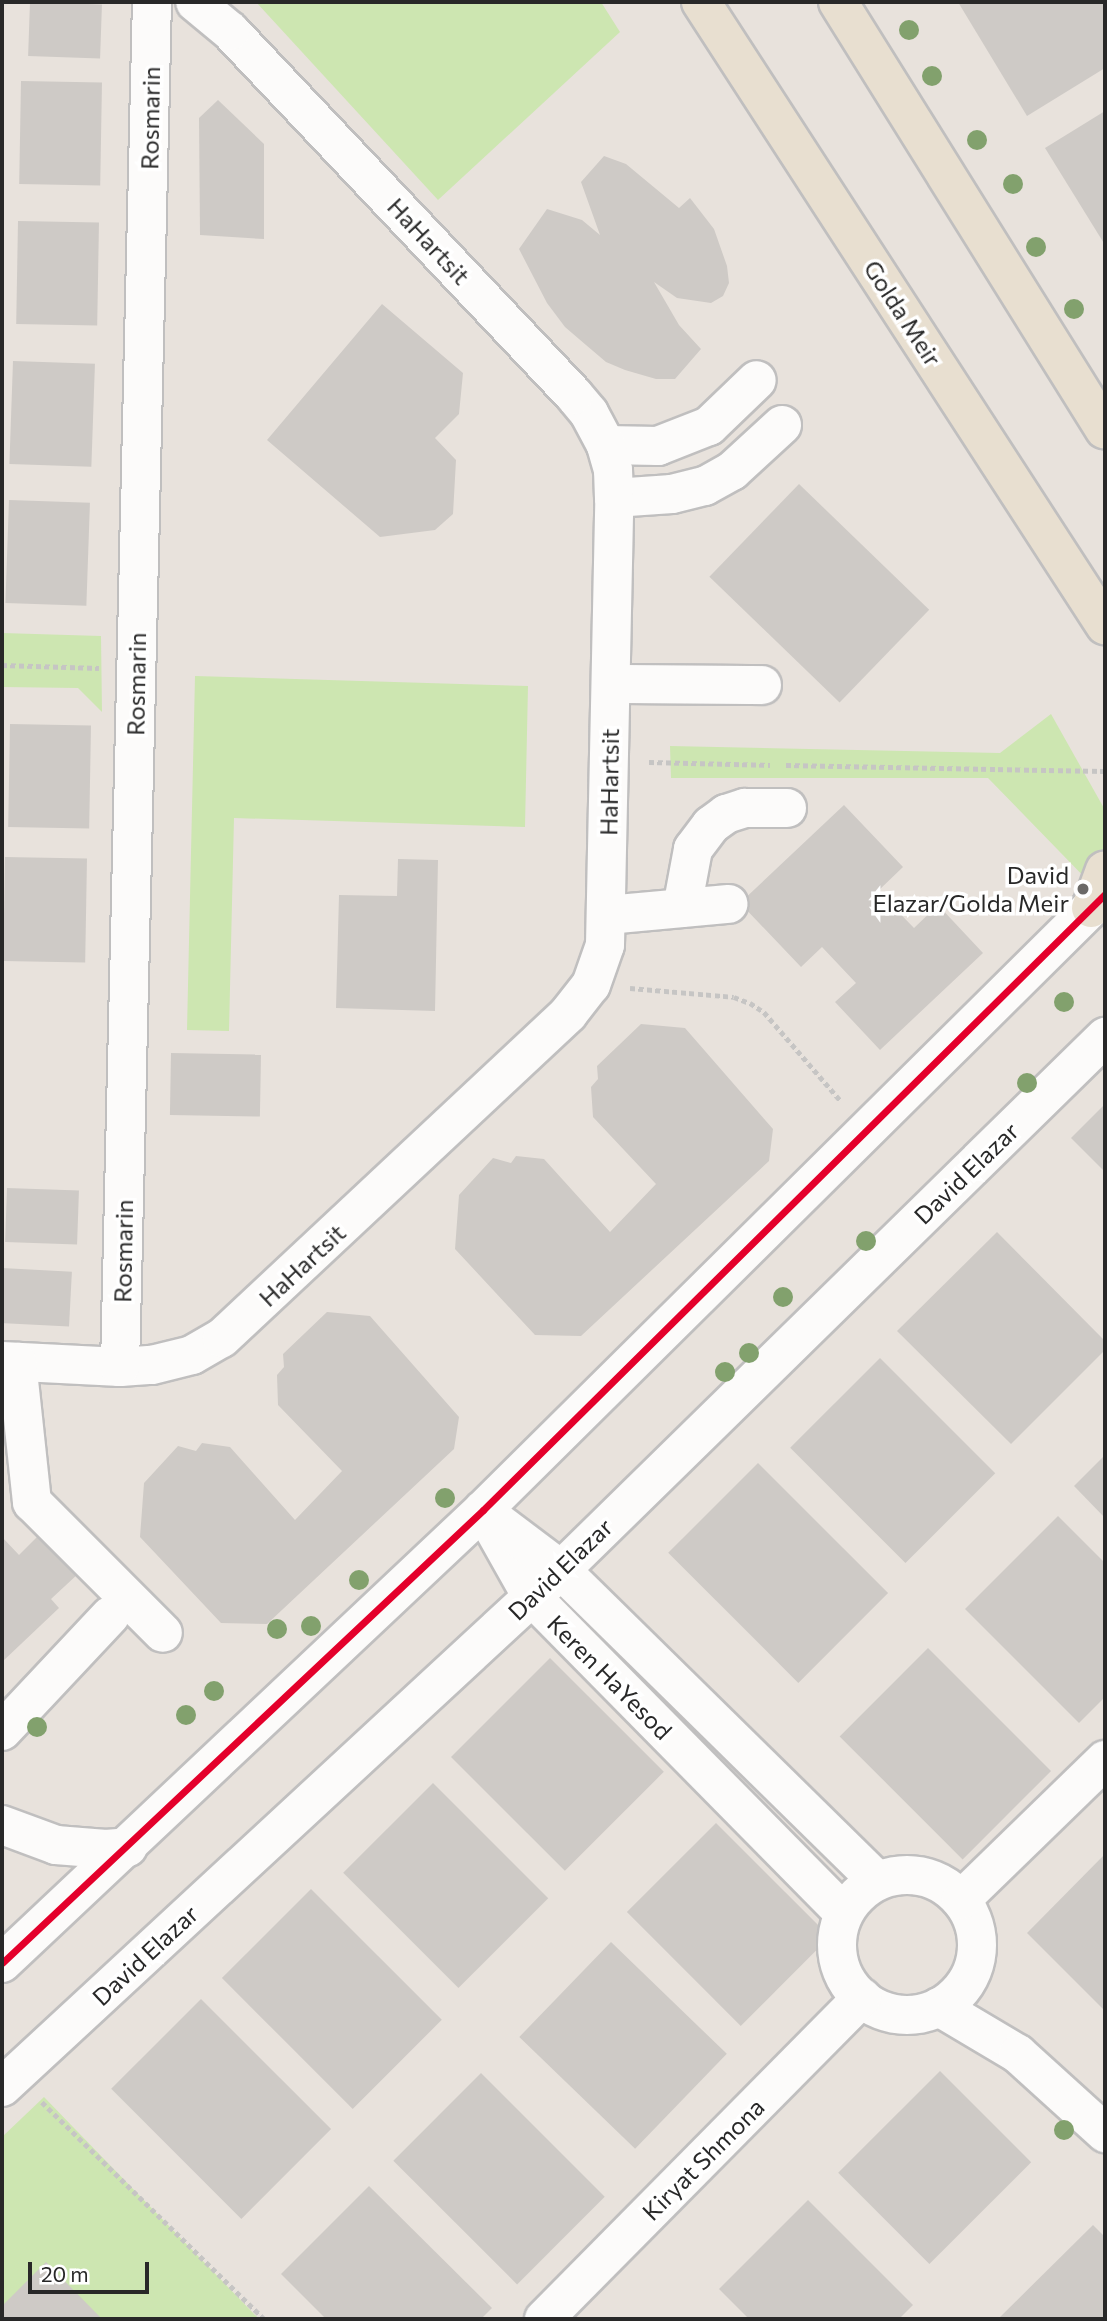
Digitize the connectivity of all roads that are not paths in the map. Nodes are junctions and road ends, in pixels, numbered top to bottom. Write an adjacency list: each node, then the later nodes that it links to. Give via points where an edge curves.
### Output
1 (152, 2): 21 (street, Rosmarin)
2 (195, 2): 8 (street, HaHartsit, via 230,31 574,395)
3 (701, 2): 10 (main road, Golda Meir)
4 (838, 2): 7 (main road)
5 (757, 380): 8 (street, via 709,426 658,446)
6 (782, 425): 9 (street, via 732,471 705,486 672,494)
7 (1105, 430)
8 (606, 445): 9 (street, HaHartsit)
9 (614, 498): 11 (street, HaHartsit)
10 (1105, 625)
11 (611, 684): 12 (street); 18 (street, HaHartsit)
12 (762, 685)
13 (787, 808): 17 (street, via 745,808 711,825 694,849)
14 (1105, 870): 15 (main road)
15 (1098, 901): 22 (street)
16 (729, 904): 17 (street)
17 (682, 908): 18 (street)
18 (607, 915): 21 (street, HaHartsit, via 603,955 591,985 568,1014 222,1338 180,1360)
19 (1105, 1037): 23 (street, David Elazar)
20 (9, 1362): 21 (street, HaHartsit); 26 (street, via 32,1502)
21 (120, 1367)
22 (483, 1510): 23 (street, Keren HaYesod); 24 (street, Keren HaYesod); 30 (street)
23 (561, 1570): 24 (street, David Elazar); 31 (street, Keren HaYesod)
24 (531, 1597): 33 (street, Keren HaYesod); 39 (street, David Elazar)
25 (110, 1616): 27 (street)
26 (163, 1633)
27 (2, 1731)
28 (1105, 1760): 32 (street)
29 (2, 1825): 30 (street, via 56,1845)
30 (128, 1847): 34 (street)
31 (877, 1881): 32 (street, via 922,1876 944,1885); 33 (street)
32 (961, 1900): 35 (street, via 977,1938)
33 (844, 1913): 36 (street, via 838,1958 847,1980)
34 (2, 1964)
35 (969, 1978): 37 (street); 38 (street)
36 (862, 1998): 37 (street, via 899,2014); 41 (street, Kiryat Shmona)
37 (939, 2007): 38 (street)
38 (1017, 2053): 40 (street)
39 (8, 2081)
40 (1105, 2133)
41 (544, 2319)

